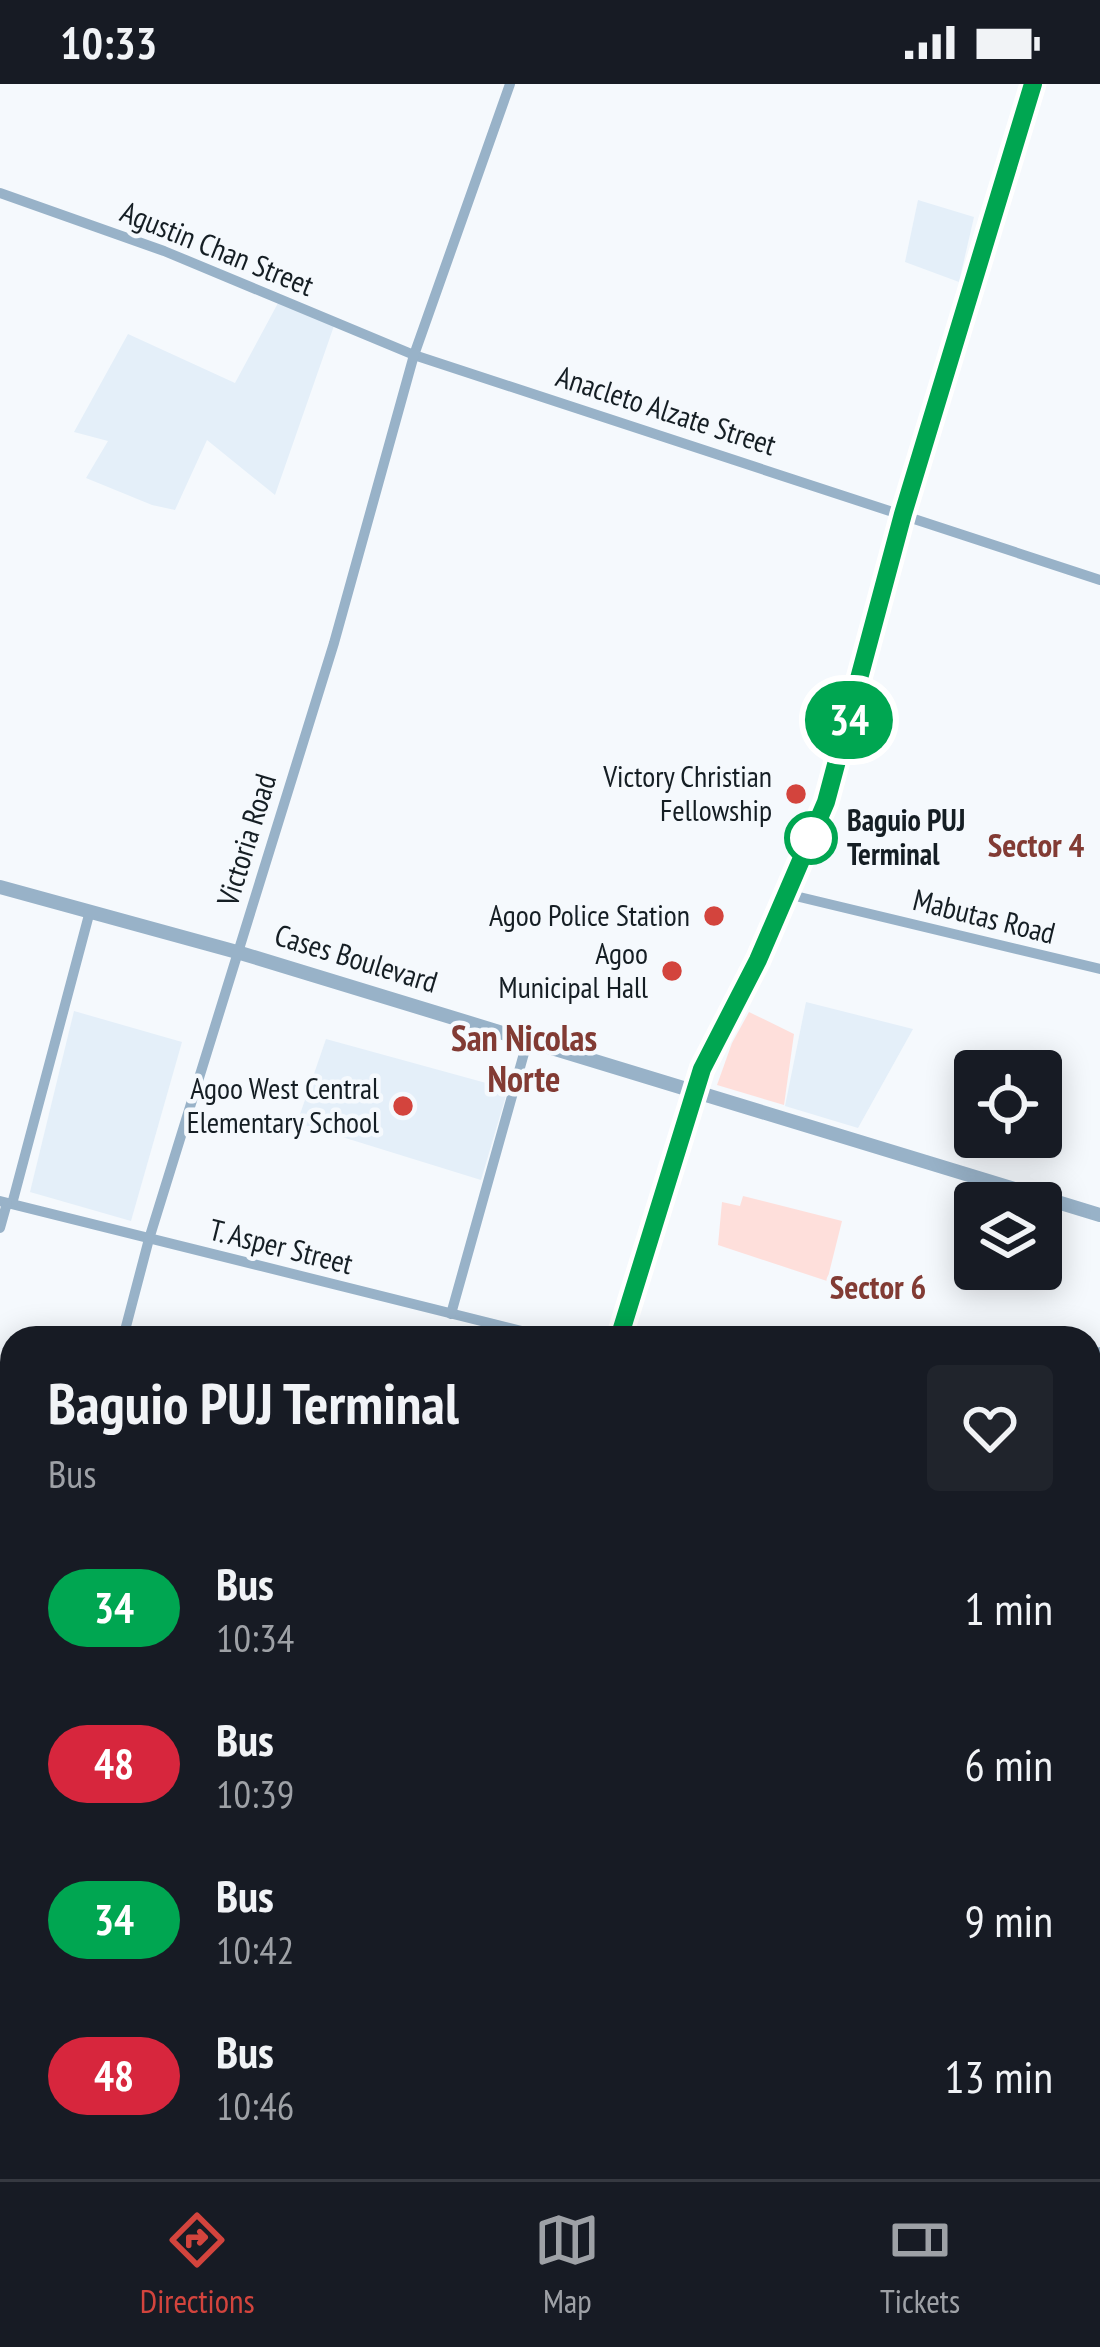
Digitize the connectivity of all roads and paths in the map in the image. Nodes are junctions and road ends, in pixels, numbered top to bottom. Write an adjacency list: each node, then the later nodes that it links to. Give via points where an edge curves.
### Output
1 (510, 84): 4 (street, Victoria Road)
2 (1033, 84): 5 (highway)
3 (0, 193): 4 (street, Agustin Chan Street)
4 (414, 355): 5 (street, Anacleto Alzate Street); 10 (street, Victoria Road)
5 (903, 514): 6 (street, Anacleto Alzate Street); 8 (highway, via 826,802)
6 (1100, 580)
7 (0, 887): 9 (street, Cases Boulevard)
8 (787, 894): 11 (street, Mabutas Road); 13 (highway)
9 (90, 911): 10 (street, Cases Boulevard); 14 (street)
10 (237, 952): 12 (street, Cases Boulevard); 17 (street, Victoria Road)
11 (1100, 969)
12 (528, 1039): 13 (street, Cases Boulevard); 18 (street)
13 (694, 1090): 15 (street, Cases Boulevard); 21 (highway)
14 (6, 1203): 16 (street); 17 (street, T. Asper Street)
15 (1100, 1215)
16 (0, 1228)
17 (149, 1239): 18 (street, T. Asper Street); 19 (street, Victoria Road)
18 (451, 1314): 20 (street, T. Asper Street)
19 (126, 1326)
20 (500, 1326)
21 (623, 1326)

